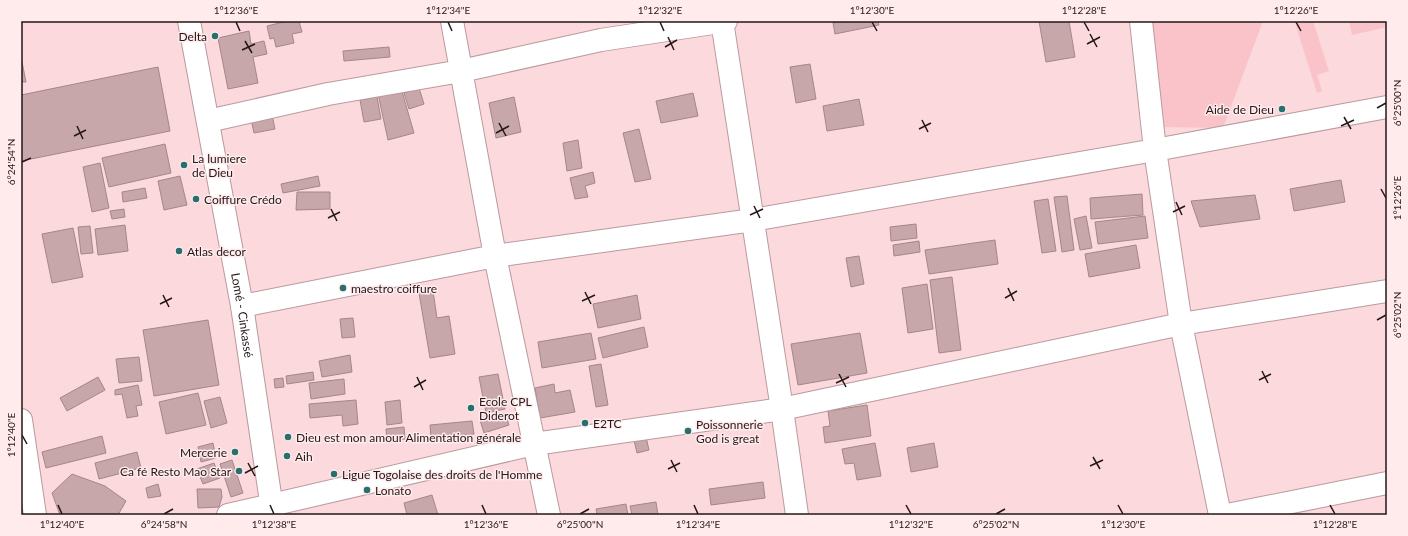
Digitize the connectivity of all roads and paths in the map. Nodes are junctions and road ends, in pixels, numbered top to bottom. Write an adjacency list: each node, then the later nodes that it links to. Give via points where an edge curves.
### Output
1 (189, 21): 8 (main road, Lomé - Cinkassé)
2 (452, 21): 6 (main road)
3 (722, 21): 4 (main road); 6 (main road, via 600,40); 10 (main road)
4 (726, 21)
5 (1140, 21): 9 (main road)
6 (461, 71): 8 (main road, via 328,94); 11 (main road)
7 (1387, 107): 9 (main road)
8 (208, 121): 13 (main road, Lomé - Cinkassé)
9 (1155, 150): 10 (main road); 14 (main road)
10 (753, 220): 11 (main road); 15 (main road)
11 (495, 256): 13 (main road); 17 (main road)
12 (1387, 291): 14 (main road)
13 (242, 306): 19 (main road, Lomé - Cinkassé)
14 (1181, 324): 15 (main road); 24 (main road)
15 (782, 409): 17 (main road); 23 (main road)
16 (21, 420): 20 (main road)
17 (534, 444): 19 (main road); 22 (main road)
18 (1387, 483): 25 (main road)
19 (272, 510): 21 (main road)
20 (35, 515)
21 (228, 515)
22 (548, 515)
23 (797, 515)
24 (1220, 515)
25 (1227, 515)

